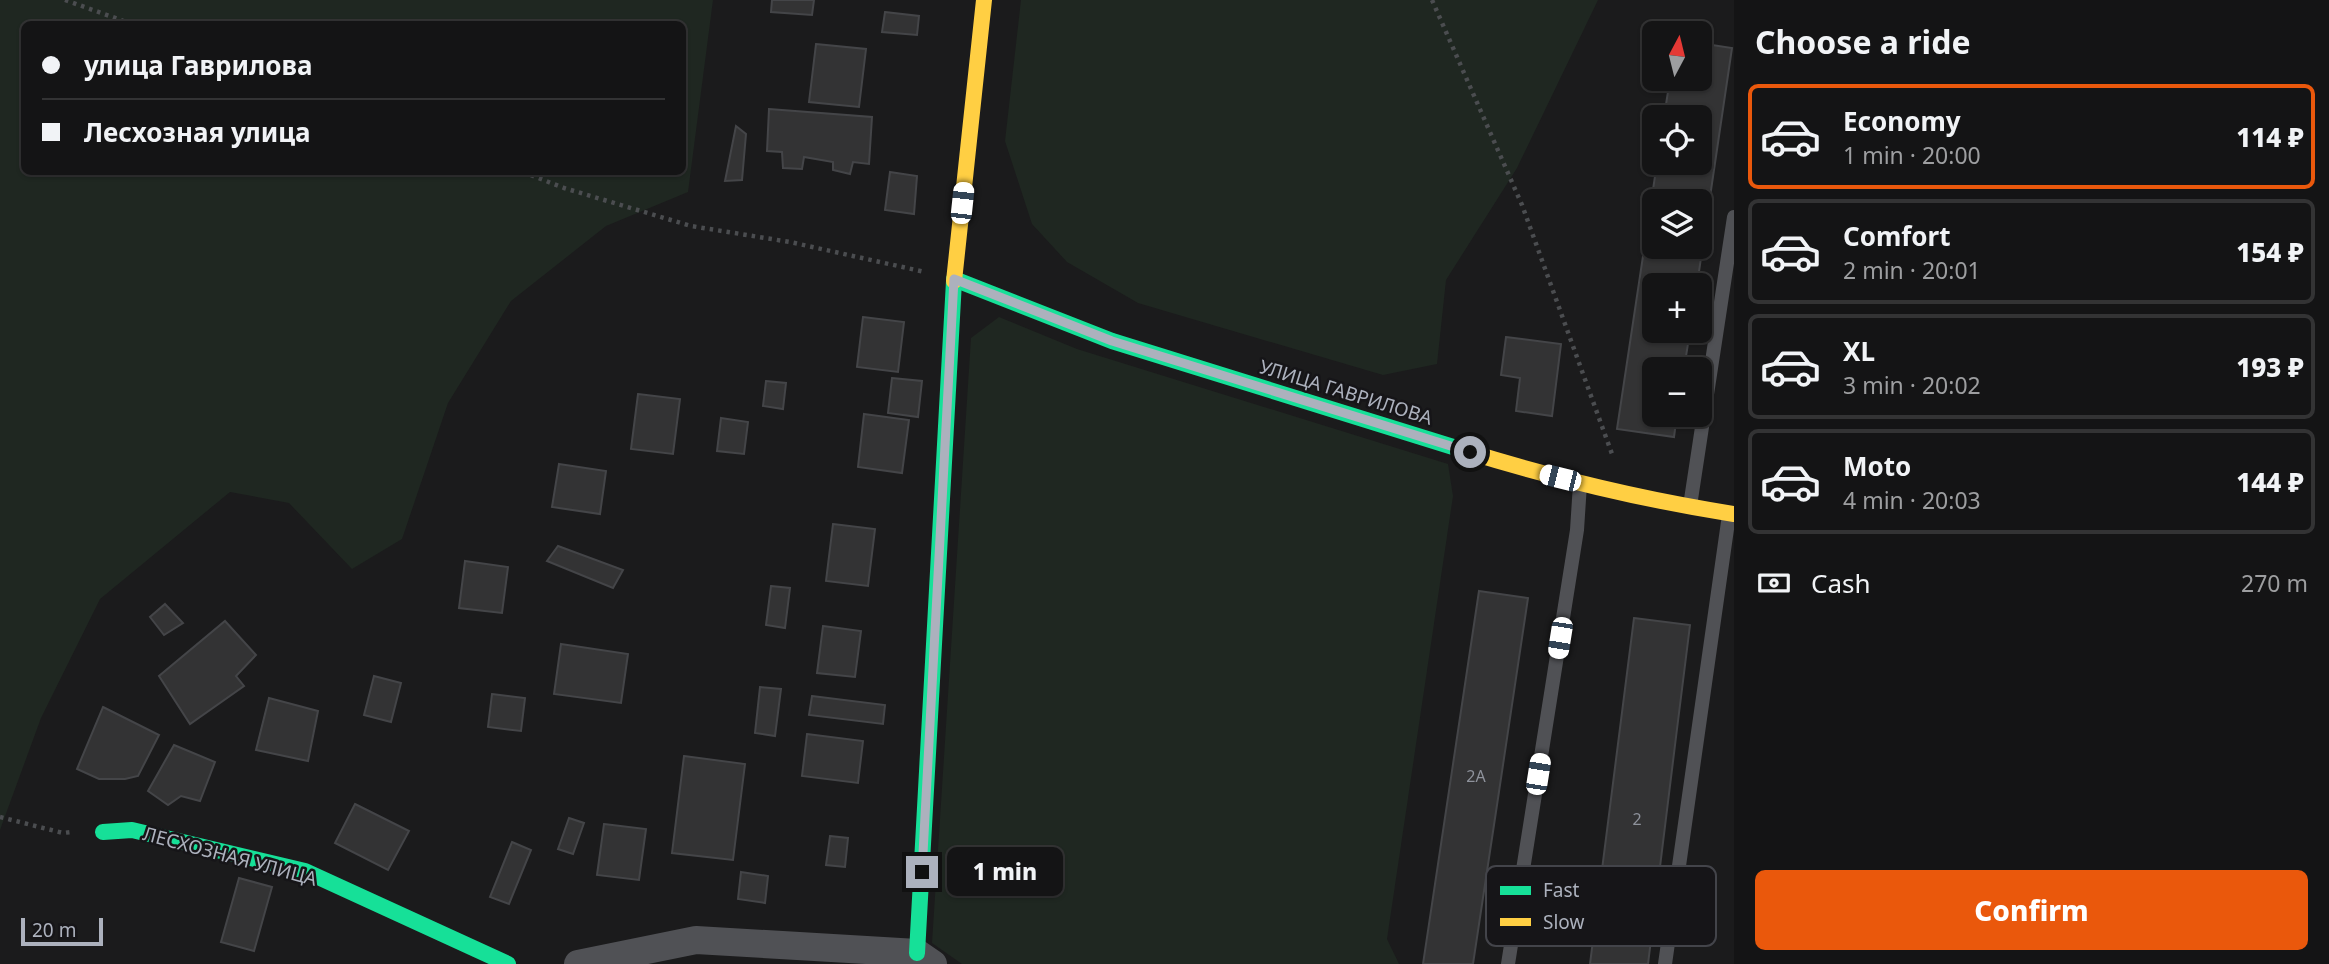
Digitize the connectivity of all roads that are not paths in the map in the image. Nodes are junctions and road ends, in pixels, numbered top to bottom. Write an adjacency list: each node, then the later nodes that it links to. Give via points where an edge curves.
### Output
1 (984, 0): 3 (street)
2 (1734, 217): 5 (lane)
3 (954, 279): 4 (street, УЛИЦА ГАВРИЛОВА, via 1112,341 1521,468); 12 (street)
4 (1580, 482): 5 (street, УЛИЦА ГАВРИЛОВА); 8 (lane, via 1577,530)
5 (1690, 507): 6 (street, УЛИЦА ГАВРИЛОВА)
6 (1731, 514): 9 (lane)
7 (103, 832): 13 (street, ЛЕСХОЗНАЯ УЛИЦА, via 132,830 305,872)
8 (1524, 866)
9 (1679, 866)
10 (1511, 946): 15 (lane)
11 (1668, 946): 16 (lane)
12 (925, 959): 14 (street, via 696,940)
13 (508, 964)
14 (578, 964)
15 (1508, 964)
16 (1665, 964)

